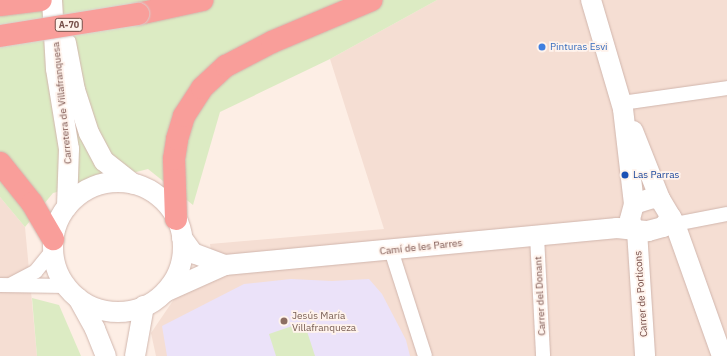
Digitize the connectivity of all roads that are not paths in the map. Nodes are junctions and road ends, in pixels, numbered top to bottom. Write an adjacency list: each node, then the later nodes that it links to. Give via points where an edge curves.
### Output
1 (41, 0): 7 (highway)
2 (52, 0): 14 (street, Carretera de Villafranquesa, via 56,69 69,149)
3 (63, 0): 12 (street, Carretera de Villafranquesa, via 67,53 75,90 89,133 104,161)
4 (202, 0): 8 (highway, A-70, bridge, via 138,14)
5 (372, 0): 18 (highway, via 272,42 226,66 202,88 184,116 174,159)
6 (591, 0): 10 (street)
7 (0, 5)
8 (0, 36)
9 (727, 88): 10 (street)
10 (623, 106): 13 (street); 17 (street, Carrer de Porticons)
11 (0, 163): 20 (highway, via 32,204)
12 (133, 184): 14 (street, via 119,182 90,189); 18 (street, via 159,197)
13 (660, 199): 16 (street); 17 (street, via 652,198)
14 (67, 207): 20 (street, via 58,222)
15 (727, 214): 16 (street)
16 (673, 220): 17 (street, via 663,227); 32 (street)
17 (630, 221): 19 (street, Camí de les Parres); 31 (street, Carrer de Porticons)
18 (179, 228): 22 (street, Camí de les Parres, via 193,253); 25 (street, via 180,267)
19 (537, 236): 21 (street, Camí de les Parres); 30 (street, Carrer del Donant)
20 (53, 245): 23 (street, via 36,271); 24 (street, via 55,263)
21 (391, 250): 22 (street, Camí de les Parres); 29 (street)
22 (225, 265): 25 (street, Camí de les Parres)
23 (6, 284): 24 (street)
24 (72, 292): 26 (street, via 93,307 110,312 128,311); 27 (street, via 95,329)
25 (165, 292): 26 (street)
26 (144, 306): 28 (street)
27 (106, 356)
28 (135, 356)
29 (425, 356)
30 (542, 356)
31 (645, 356)
32 (722, 356)

